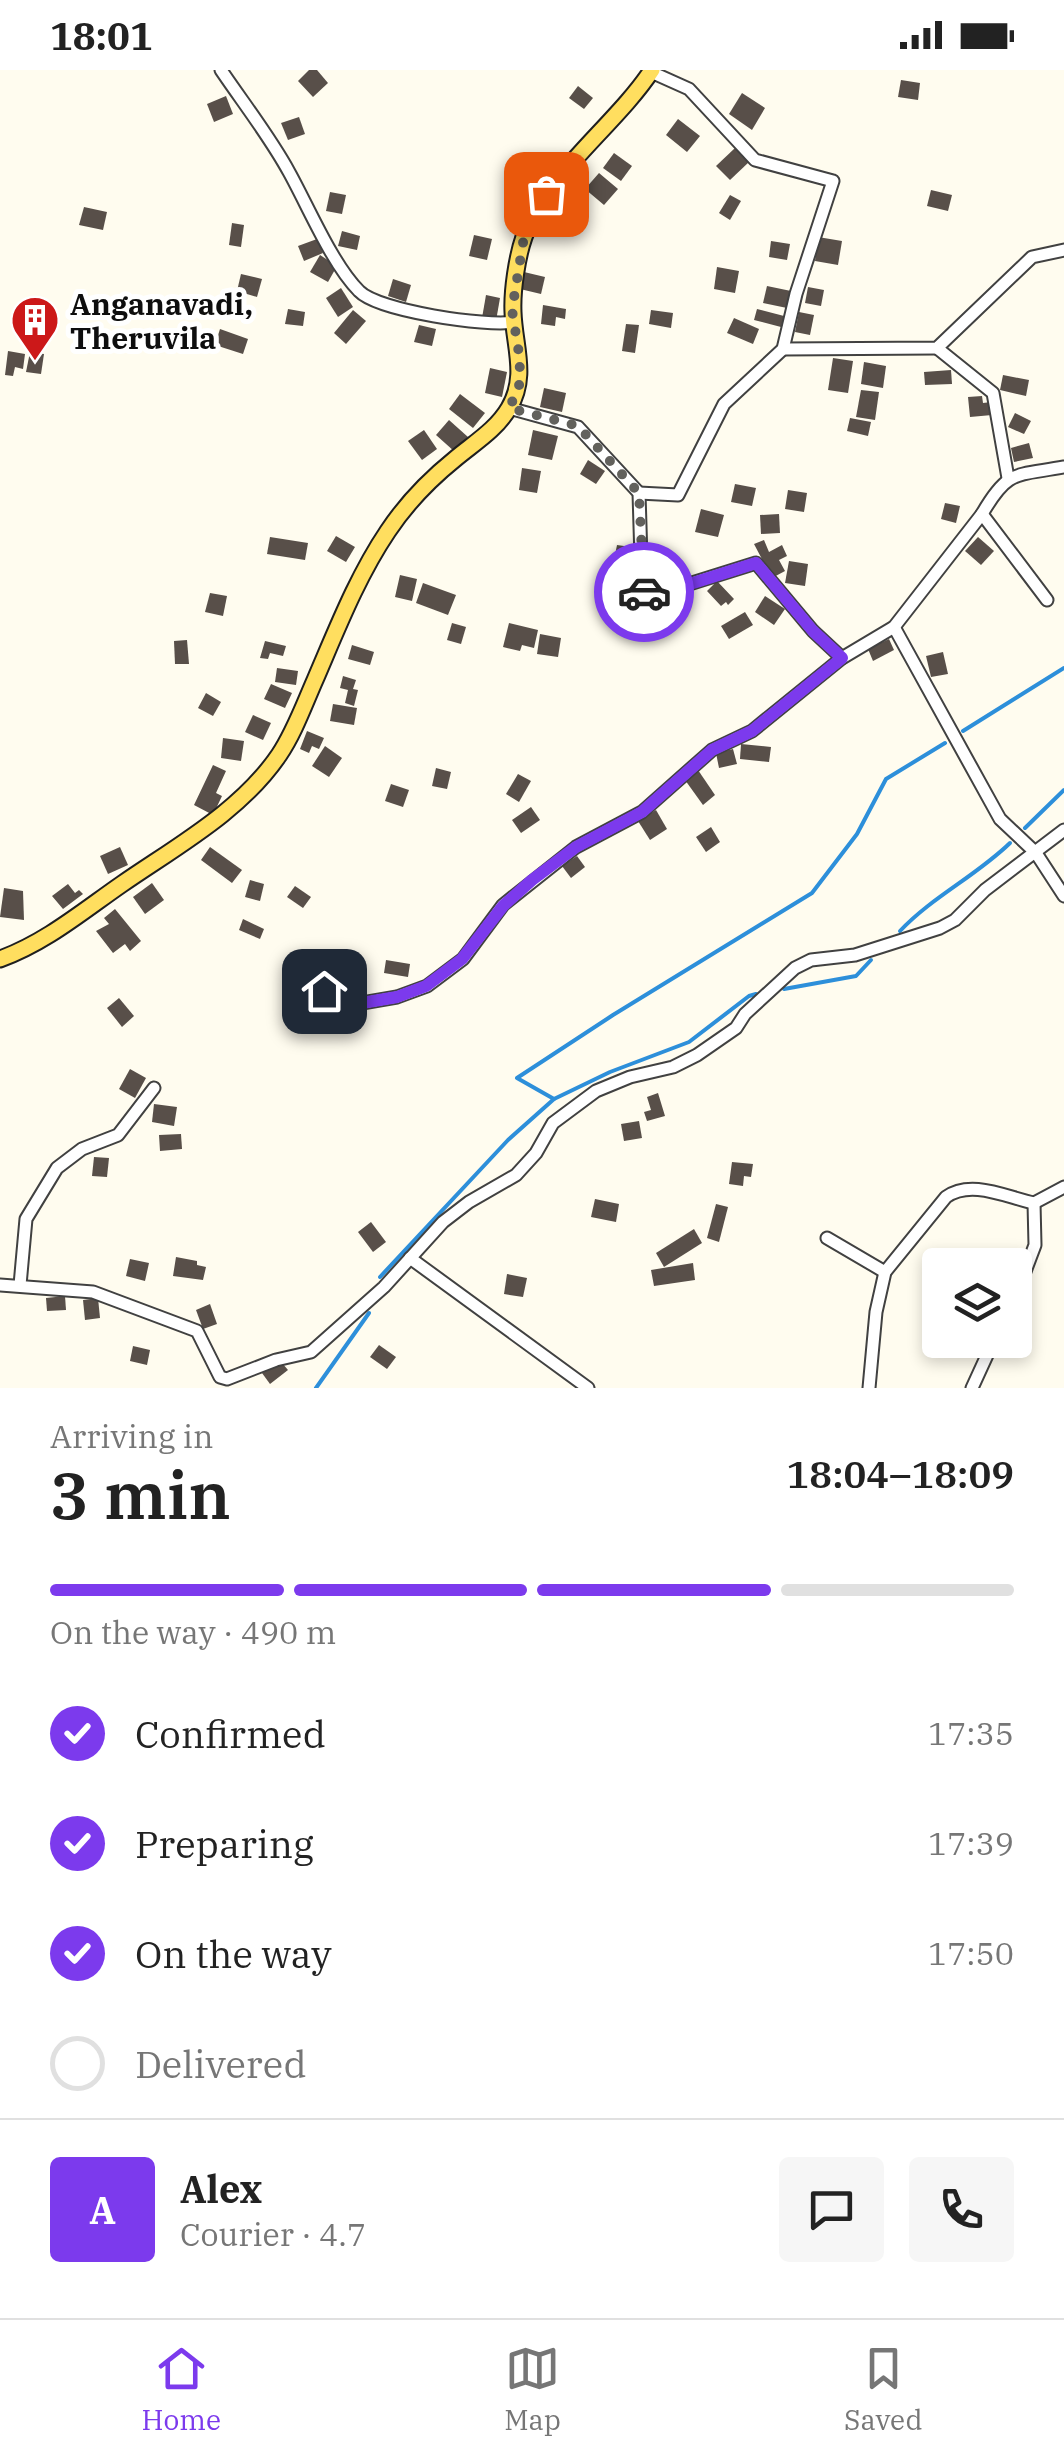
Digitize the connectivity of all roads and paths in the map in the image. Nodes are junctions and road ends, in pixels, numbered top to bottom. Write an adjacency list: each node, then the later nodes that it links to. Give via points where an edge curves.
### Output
1 (222, 70): 4 (street, via 359,292 426,314)
2 (652, 71): 4 (main road, via 546,194 524,237); 6 (street, via 690,90 755,160 833,181)
3 (1064, 250): 5 (street, via 1032,257)
4 (514, 322): 7 (main road, via 519,388)
5 (937, 348): 6 (street); 9 (street, via 993,393)
6 (783, 349): 10 (street, via 724,404 678,495)
7 (509, 408): 10 (street, via 578,426); 18 (main road, via 409,502 386,534 352,593 280,754 252,789 62,926)
8 (1064, 466): 9 (street)
9 (1008, 478): 11 (street, via 996,486)
10 (639, 493): 14 (street, via 642,592 756,563)
11 (982, 514): 12 (street); 13 (street)
12 (1047, 600)
13 (894, 627): 14 (street); 16 (street, via 1000,819)
14 (842, 658): 19 (street, via 752,731 712,750 642,812 532,880 462,959 426,986 362,1003)
15 (1064, 830): 16 (street)
16 (1036, 853): 17 (street); 25 (street, via 955,920 854,955 811,960 698,1055 596,1092 552,1123 516,1175 443,1222)
17 (1064, 896)
18 (0, 959)
19 (324, 991)
20 (154, 1088): 28 (street, via 118,1135 57,1168 26,1219)
21 (1064, 1187): 22 (street)
22 (1034, 1203): 24 (street); 26 (street, via 956,1189)
23 (827, 1238): 26 (street)
24 (1032, 1251)
25 (410, 1258): 30 (street, via 311,1352); 31 (street)
26 (885, 1272): 32 (street)
27 (0, 1285): 28 (street)
28 (20, 1285): 30 (street, via 93,1292 197,1330 220,1378)
29 (986, 1358): 33 (street)
30 (229, 1383)
31 (588, 1388)
32 (868, 1388)
33 (972, 1388)

